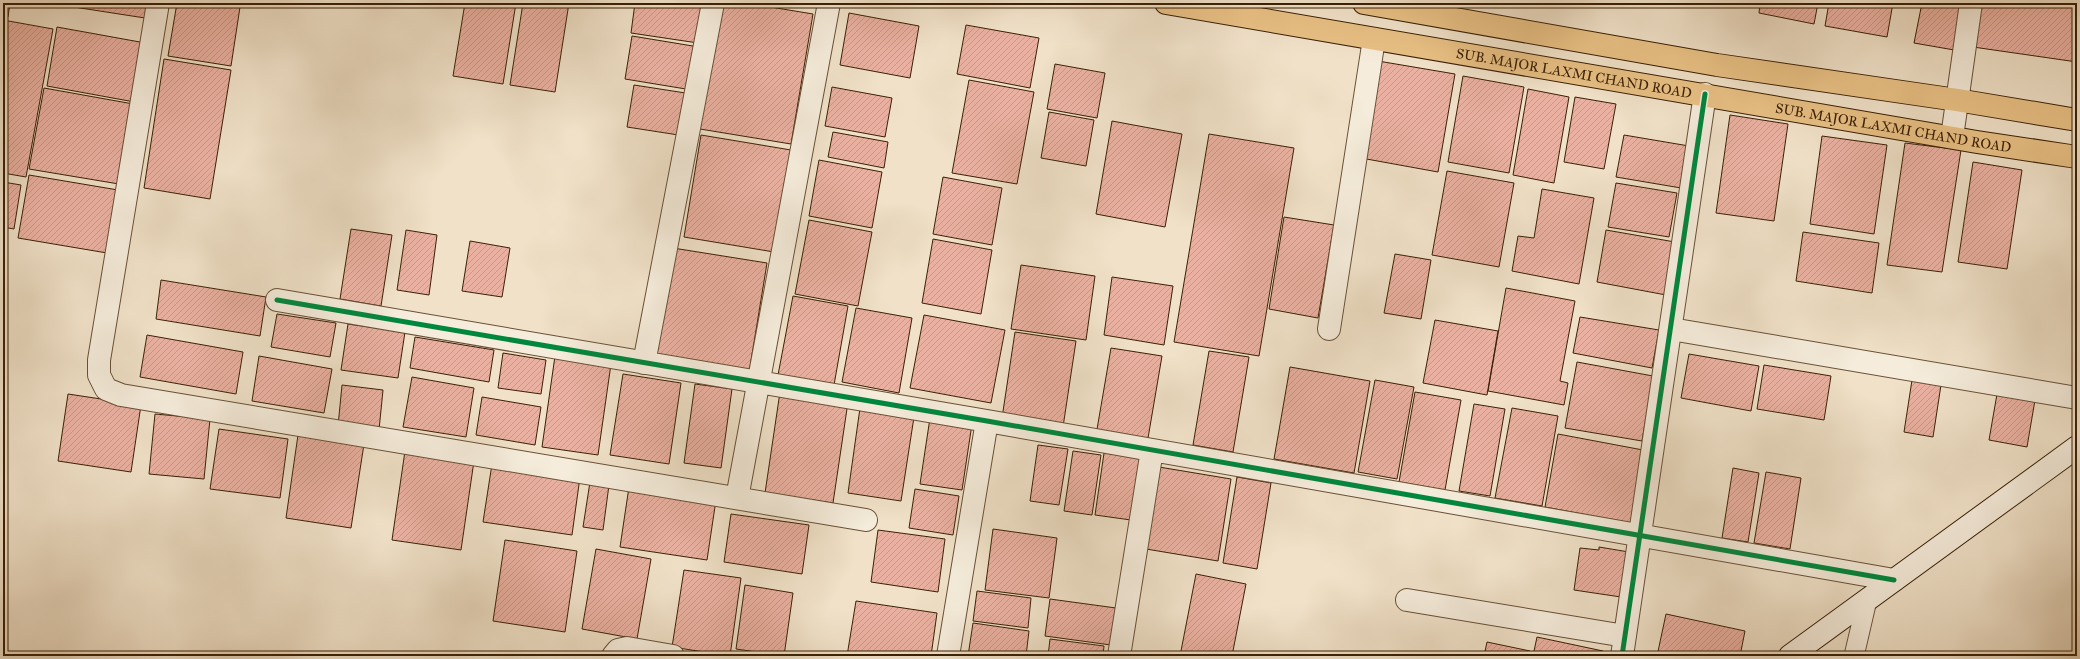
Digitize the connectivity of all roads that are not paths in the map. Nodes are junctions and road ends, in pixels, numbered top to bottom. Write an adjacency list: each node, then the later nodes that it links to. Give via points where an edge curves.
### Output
1 (158, 3): 22 (street, via 99,360 99,375 106,389 121,395)
2 (713, 3): 16 (street)
3 (829, 3): 17 (street)
4 (1166, 3): 7 (main road, SUB. MAJOR LAXMI CHAND ROAD)
5 (1366, 3): 9 (main road, via 1718,65)
6 (1971, 3): 9 (street)
7 (1374, 39): 8 (main road, SUB. MAJOR LAXMI CHAND ROAD); 14 (street)
8 (1705, 94): 11 (main road, SUB. MAJOR LAXMI CHAND ROAD); 15 (street)
9 (1957, 100): 10 (main road); 11 (street)
10 (2077, 120)
11 (1952, 137): 12 (main road, SUB. MAJOR LAXMI CHAND ROAD)
12 (2077, 157)
13 (276, 300): 16 (street)
14 (1329, 329)
15 (1671, 329): 18 (street); 24 (street)
16 (644, 363): 17 (street)
17 (757, 381): 19 (street); 22 (street)
18 (2077, 398)
19 (987, 421): 21 (street); 31 (street)
20 (2077, 448): 25 (street)
21 (1152, 450): 24 (street); 32 (street)
22 (737, 498): 23 (street)
23 (866, 520)
24 (1640, 537): 25 (street); 28 (street)
25 (1894, 580): 27 (street)
26 (1407, 600): 28 (street)
27 (1868, 600): 33 (street); 34 (lane)
28 (1623, 646)
29 (613, 656): 30 (street, via 618,650 627,648)
30 (673, 656)
31 (948, 656)
32 (1119, 656)
33 (1790, 656)
34 (1854, 656)

